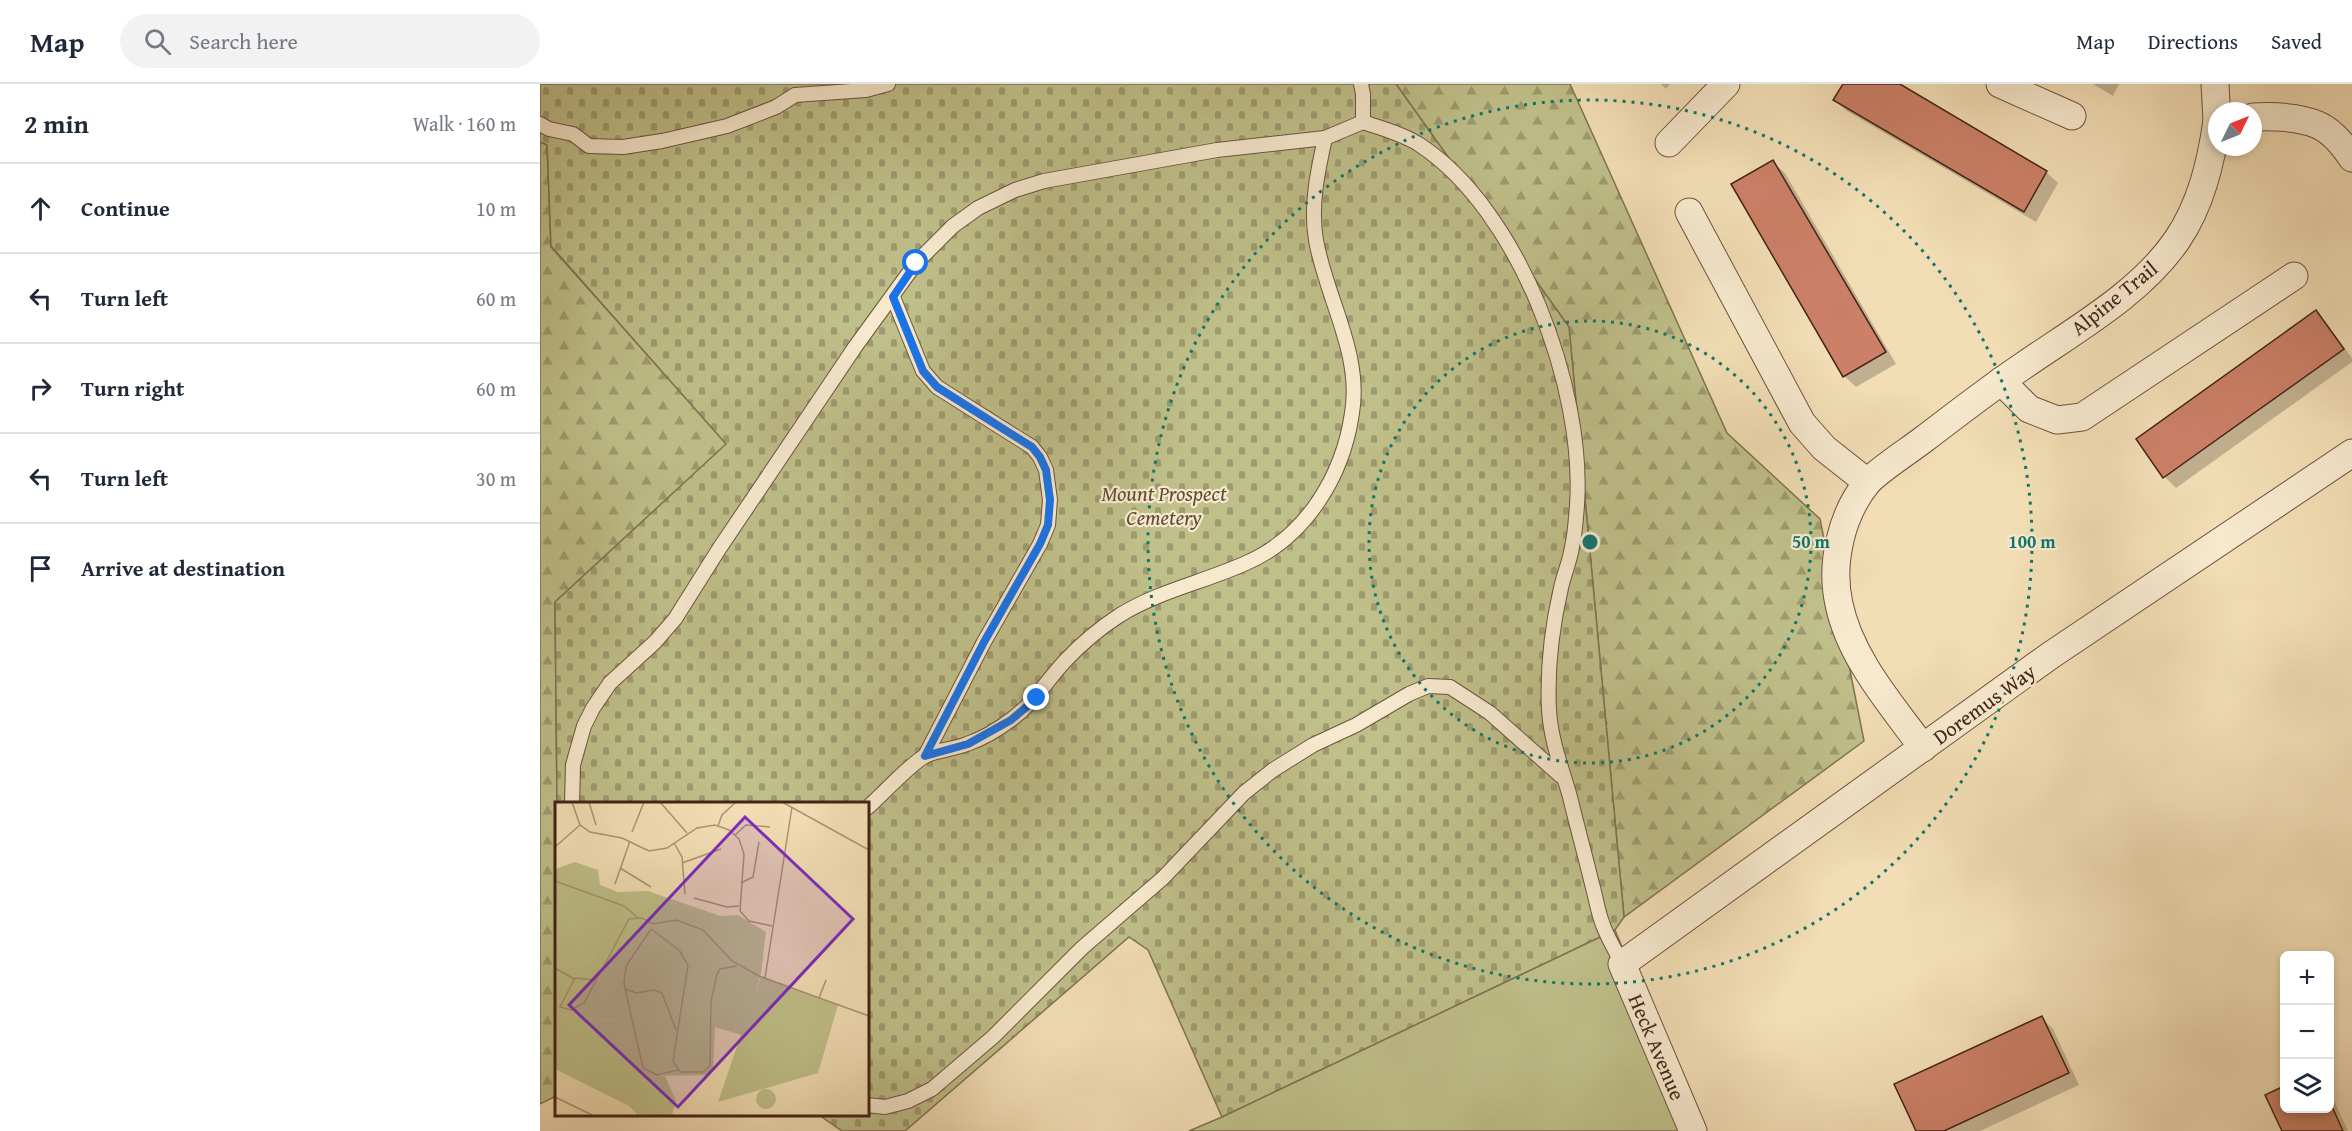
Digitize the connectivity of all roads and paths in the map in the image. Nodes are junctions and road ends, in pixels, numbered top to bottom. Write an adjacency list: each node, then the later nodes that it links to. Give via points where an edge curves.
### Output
1 (888, 84): 6 (lane, via 866,90)
2 (1361, 84): 10 (lane)
3 (1726, 84): 13 (street)
4 (2000, 84): 8 (street)
5 (2215, 84): 7 (street, Alpine Trail)
6 (792, 90): 11 (lane, via 776,107 727,126 624,147 589,146 573,134)
7 (2216, 102)
8 (2072, 116)
9 (2262, 117): 15 (street, via 2319,126 2342,144)
10 (1364, 122): 12 (lane); 24 (lane, via 1407,137 1455,173 1469,189 1510,249 1532,290 1563,379 1578,461 1572,548 1556,613 1550,678 1549,711)
11 (540, 124)
12 (1325, 138): 18 (lane, via 1196,153 1015,190 978,208 953,226 916,263); 23 (lane, via 1314,205 1316,240 1348,347 1354,386 1346,442 1334,475 1319,500 1303,523 1263,555 1147,600 1119,616 1065,661 1037,698 1011,720 968,744)
13 (1669, 142)
14 (2212, 156): 19 (street, Alpine Trail, via 2191,216 2162,259 2095,316)
15 (2352, 158)
16 (1689, 212): 21 (street, via 1802,423 1824,448)
17 (2294, 276): 19 (street, via 2082,417 2057,420 2029,410)
18 (893, 297): 23 (lane, via 923,371 937,387 1032,447 1046,470 1050,500 1048,525 1040,544); 25 (lane, via 725,539 675,619 610,683 593,708 573,765)
19 (2001, 381): 21 (street, Alpine Trail)
20 (2352, 453): 22 (street, Doremus Way, via 2061,648)
21 (1868, 482): 22 (street, Alpine Trail, via 1849,513 1840,540 1836,579 1839,604 1852,643)
22 (1923, 748): 27 (street, Doremus Way)
23 (925, 756): 26 (lane)
24 (1562, 777): 27 (lane, via 1603,924); 28 (lane, via 1490,713 1450,687 1428,686 1409,694 1313,745 1244,793 1163,878 932,1089 885,1107)
25 (572, 802)
26 (868, 807)
27 (1622, 964): 29 (street, Heck Avenue)
28 (868, 1105)
29 (1693, 1131)

